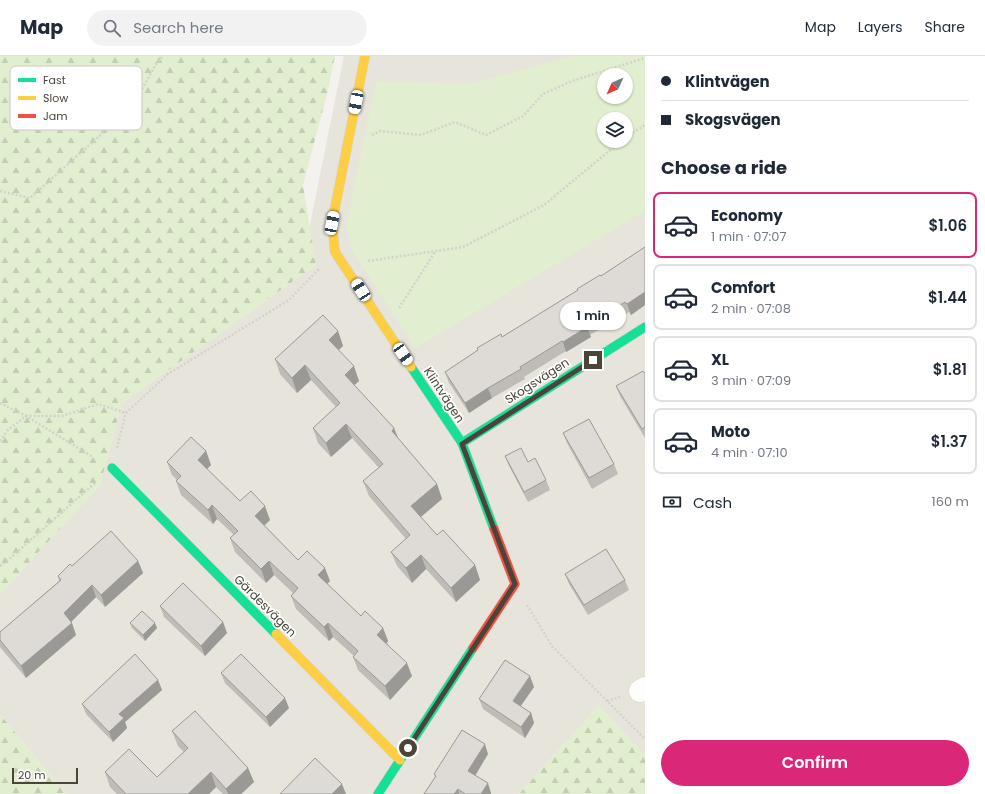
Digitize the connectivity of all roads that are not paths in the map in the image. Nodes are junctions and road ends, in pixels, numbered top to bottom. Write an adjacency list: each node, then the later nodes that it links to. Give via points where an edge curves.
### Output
1 (365, 56): 3 (street, Klintvägen, via 332,223 335,252)
2 (645, 327): 3 (street, Skogsvägen)
3 (462, 444): 5 (street, Klintvägen, via 515,584)
4 (112, 468): 5 (street, Gärdesvägen)
5 (400, 760): 6 (street)
6 (378, 794)

